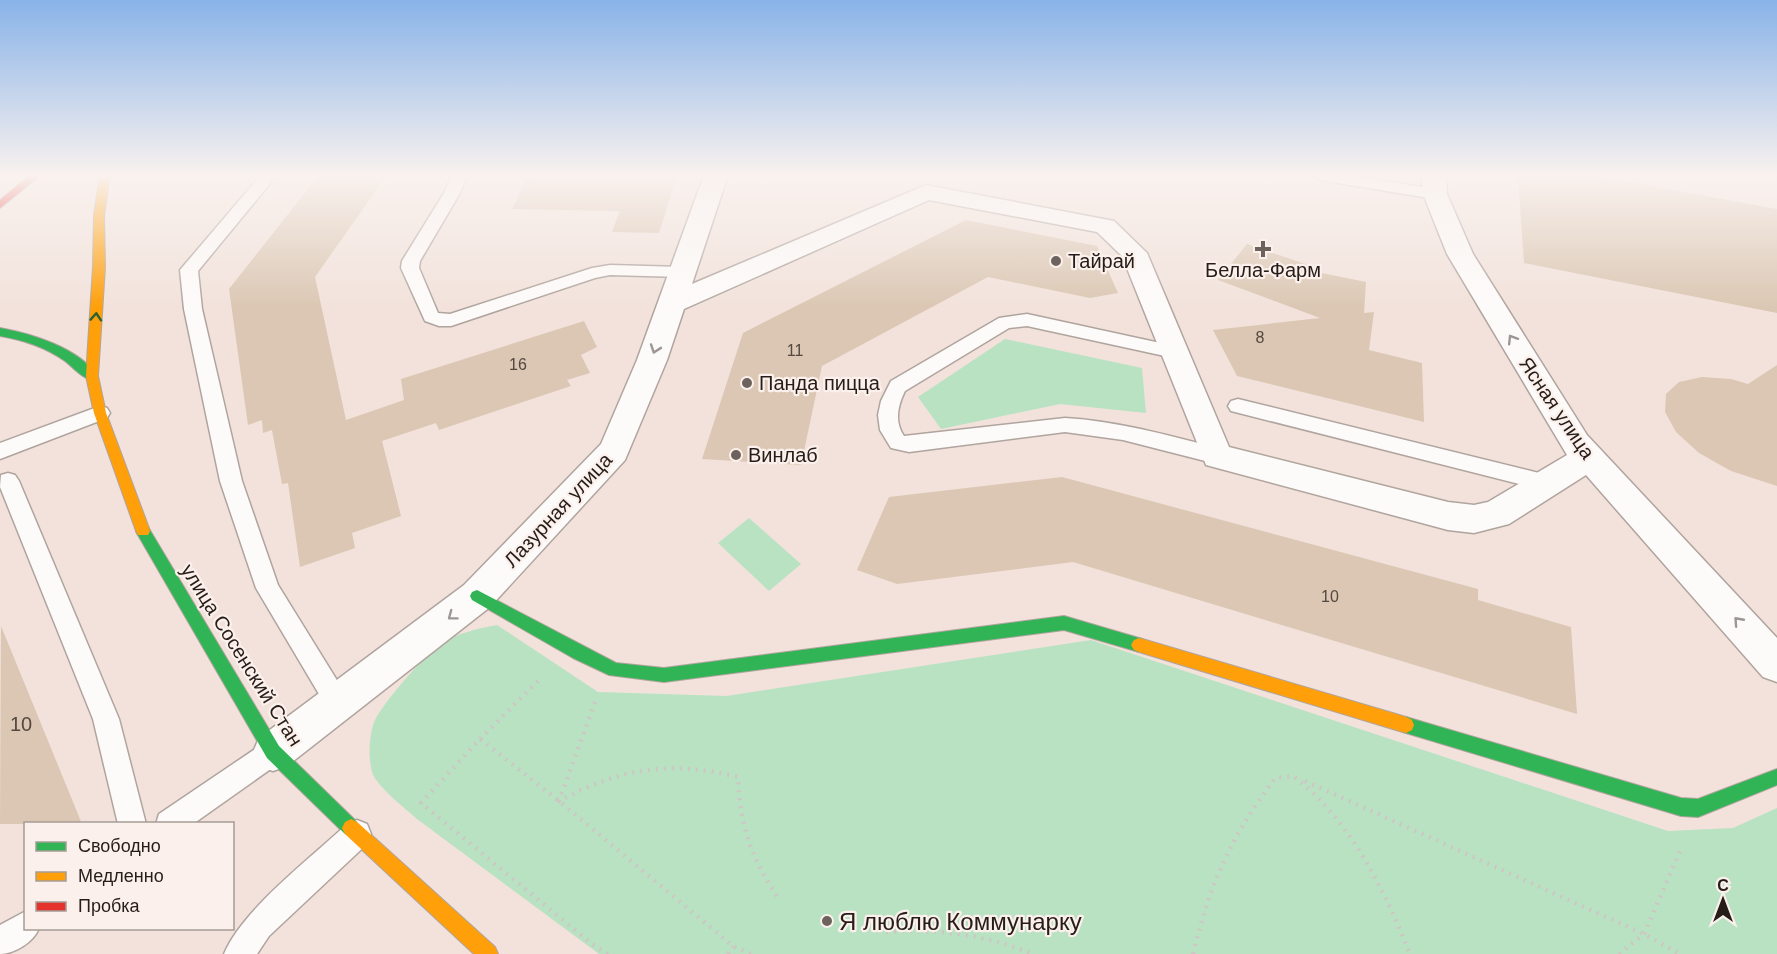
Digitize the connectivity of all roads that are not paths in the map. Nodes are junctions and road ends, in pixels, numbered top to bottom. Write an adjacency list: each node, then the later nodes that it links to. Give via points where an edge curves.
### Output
1 (99, 220): 12 (street, улица Сосенский Стан, one-way to 1)
2 (232, 220): 22 (lane, via 189,270 231,481 268,588)
3 (436, 220): 8 (lane, via 410,268 431,317 440,320 451,320 592,273)
4 (700, 220): 8 (street, Лазурная улица)
5 (863, 220): 9 (street)
6 (1071, 220): 11 (street, via 1105,226 1134,253)
7 (1448, 220): 17 (street, Ясная улица, one-way to 7, via 1576,443 1460,254)
8 (682, 272): 9 (street, Лазурная улица)
9 (671, 304): 20 (street, Лазурная улица, one-way to 20, via 614,451)
10 (0, 332): 12 (street, via 50,343)
11 (1174, 352): 16 (street); 16 (lane, via 1015,319 898,386 892,396 887,427 898,443 909,444 1065,425 1089,426)
12 (92, 376): 14 (street, улица Сосенский Стан)
13 (1238, 406): 19 (lane)
14 (100, 413): 15 (lane); 23 (street, улица Сосенский Стан, via 140,526)
15 (0, 451)
16 (1217, 456): 19 (street, via 1448,516 1474,519 1497,514)
17 (1589, 457): 19 (street); 21 (street, Ясная улица, one-way to 17)
18 (8, 481): 25 (lane, via 106,719)
19 (1547, 483)
20 (477, 596): 22 (street, Лазурная улица, one-way to 22); 24 (street, via 579,653 615,670 638,674 664,675 1064,623 1681,807 1698,808)
21 (1777, 664)
22 (338, 703): 23 (street, Лазурная улица)
23 (273, 752): 26 (lane); 27 (street, улица Сосенский Стан)
24 (1777, 777)
25 (132, 822)
26 (172, 822)
27 (357, 834): 30 (lane, via 259,926); 31 (street, улица Сосенский Стан)
28 (24, 926): 29 (lane)
29 (0, 943)
30 (239, 954)
31 (488, 954)

